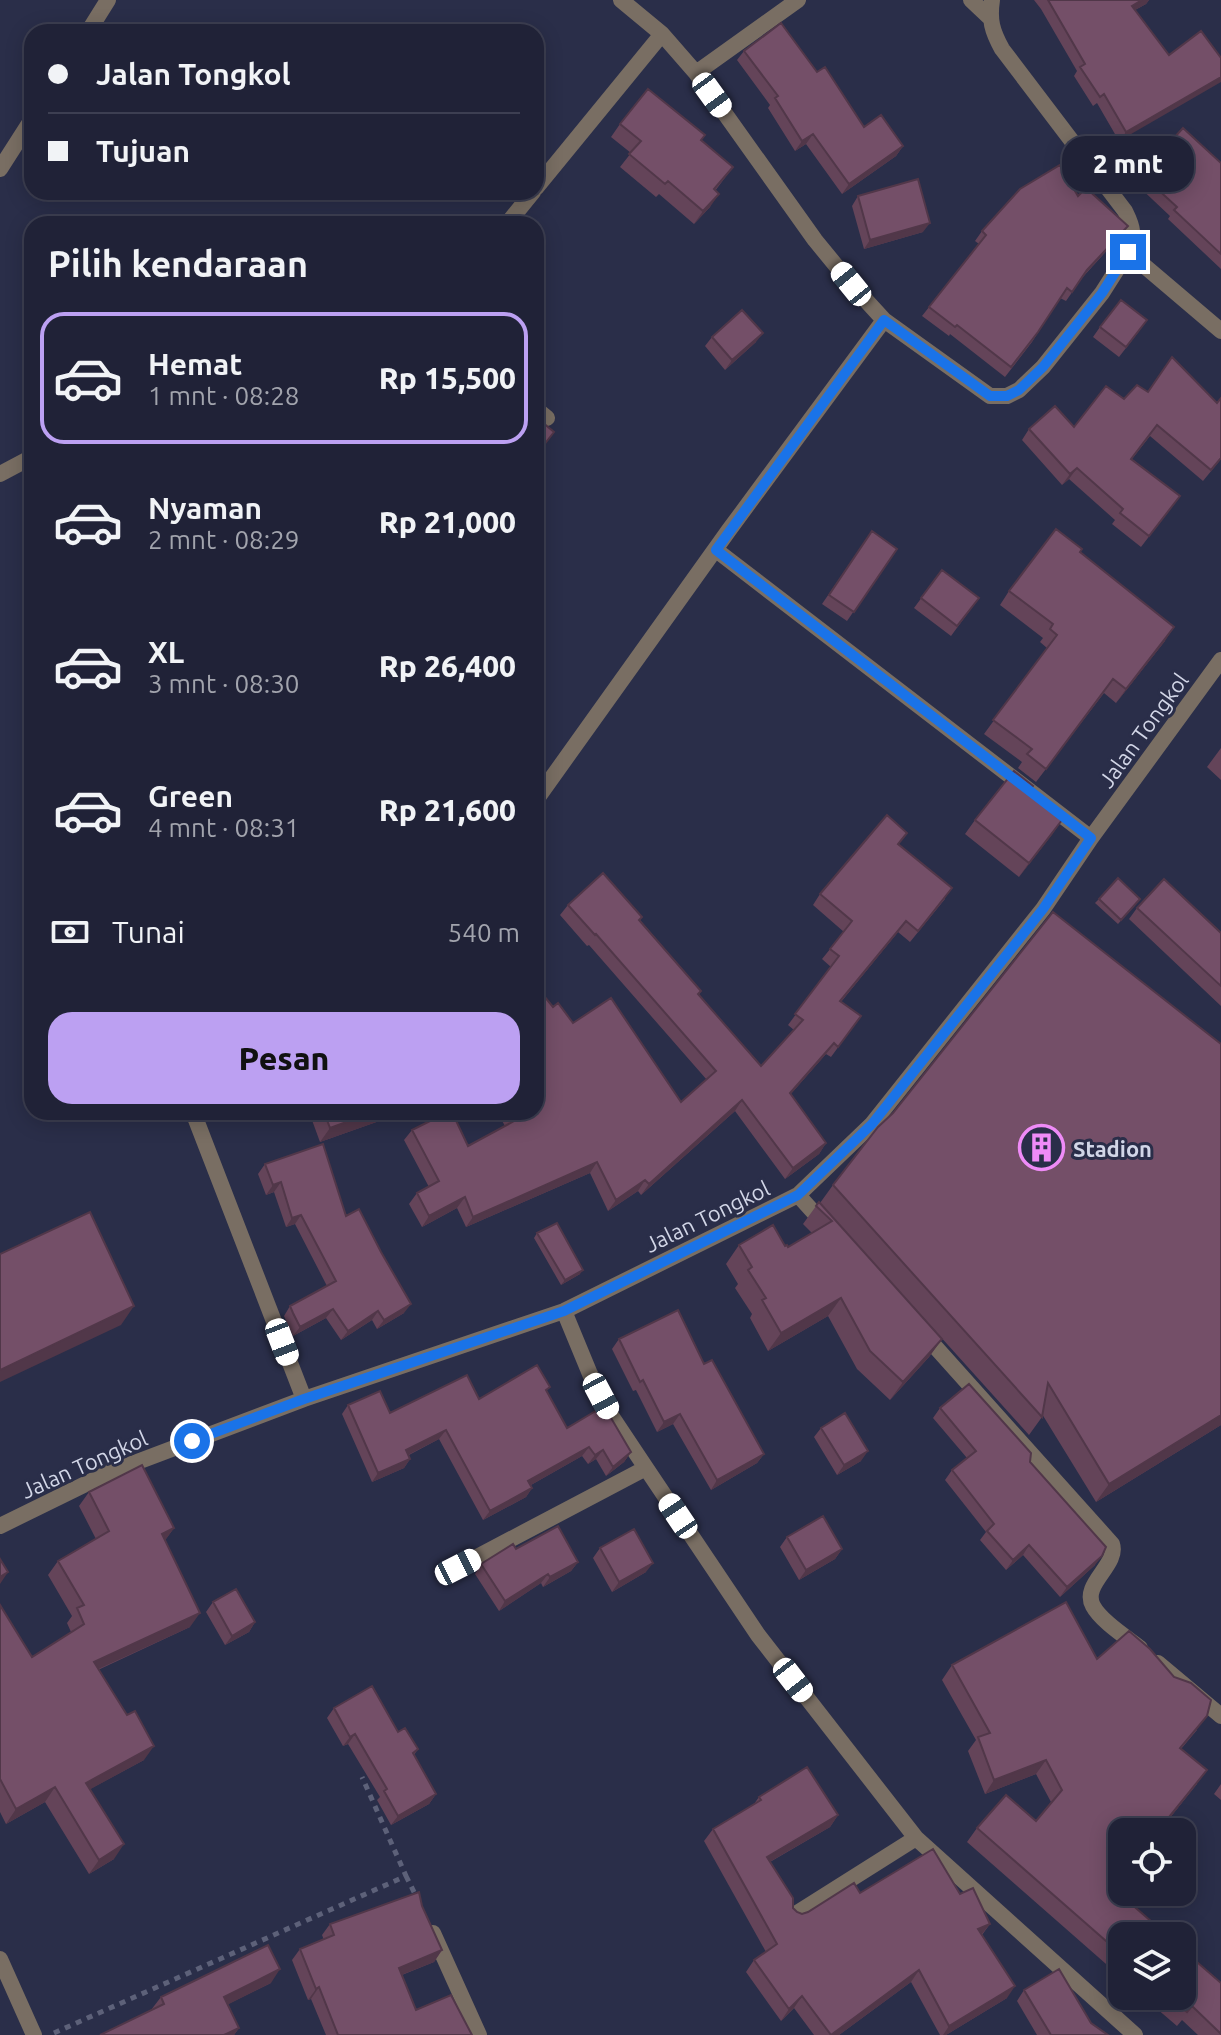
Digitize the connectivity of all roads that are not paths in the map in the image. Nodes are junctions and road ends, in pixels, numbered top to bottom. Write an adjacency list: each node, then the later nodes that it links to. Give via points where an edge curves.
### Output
1 (108, 0): 7 (street)
2 (621, 0): 8 (street)
3 (798, 0): 9 (street)
4 (971, 0): 6 (street)
5 (992, 0): 6 (street)
6 (989, 17): 15 (street, via 1002,49 1125,211 1134,236)
7 (93, 24)
8 (662, 34): 9 (street); 12 (street)
9 (696, 73): 16 (street, via 815,240)
10 (24, 132): 11 (street)
11 (0, 169)
12 (544, 178)
13 (526, 200): 14 (street)
14 (513, 216)
15 (1128, 252): 16 (street, via 1043,367 1007,396 990,396); 17 (street)
16 (884, 320): 20 (street)
17 (1221, 331)
18 (24, 461): 19 (street)
19 (0, 474)
20 (716, 550): 22 (street); 23 (street)
21 (1221, 660): 23 (street, Jalan Tongkol)
22 (544, 789)
23 (1091, 838): 25 (street, Jalan Tongkol, via 1048,914 872,1124)
24 (196, 1120): 29 (street)
25 (798, 1195): 26 (street); 27 (street, Jalan Tongkol)
26 (840, 1241)
27 (564, 1311): 29 (street, Jalan Tongkol); 30 (street, via 612,1417)
28 (912, 1322): 33 (street, via 1112,1544 1112,1557 1091,1596 1095,1609)
29 (304, 1399): 31 (street, Jalan Tongkol, via 108,1473)
30 (646, 1468): 32 (street); 34 (street, via 758,1635)
31 (0, 1526)
32 (458, 1567)
33 (1221, 1716)
34 (916, 1838): 36 (street); 40 (street)
35 (424, 1913): 39 (street)
36 (794, 1915)
37 (0, 1959): 38 (street)
38 (34, 2035)
39 (479, 2035)
40 (1135, 2035)

